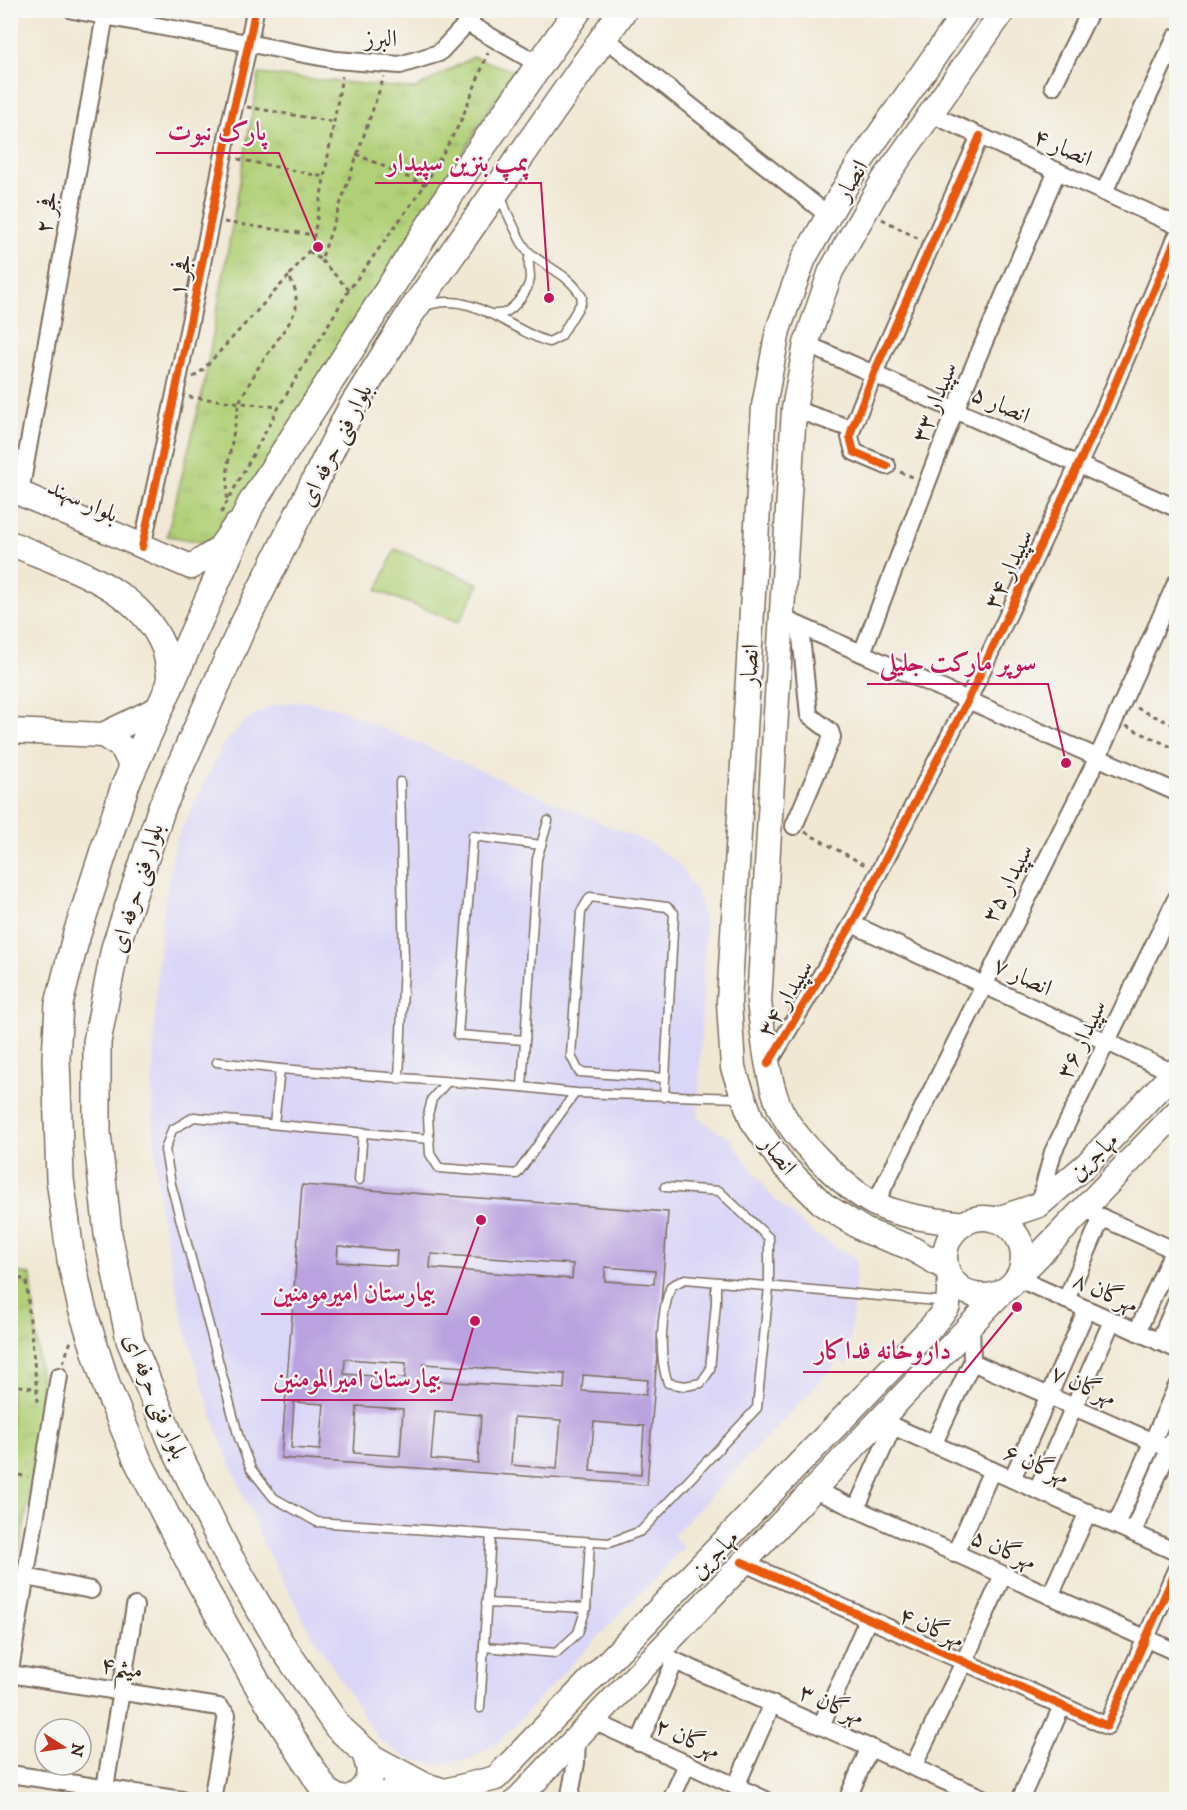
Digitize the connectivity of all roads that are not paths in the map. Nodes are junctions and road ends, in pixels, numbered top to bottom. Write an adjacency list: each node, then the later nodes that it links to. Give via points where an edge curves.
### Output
1 (73, 10): 8 (street, البرز)
2 (255, 10): 12 (street, فجر ۱)
3 (578, 10): 13 (main road, بلوار فنی حرفه ای)
4 (622, 10): 10 (main road, بلوار فنی حرفه ای)
5 (967, 10): 15 (main road, انصار)
6 (1004, 10): 16 (main road, انصار)
7 (1091, 10): 14 (street)
8 (106, 14): 12 (street, البرز); 34 (street, فجر ۲)
9 (471, 17): 12 (street, البرز, via 439,53 400,65 346,61); 13 (street, via 494,39)
10 (604, 37): 19 (main road, بلوار فنی حرفه ای); 21 (street)
11 (1176, 37): 20 (street)
12 (249, 44): 38 (street, فجر ۱)
13 (540, 65): 35 (main road, بلوار فنی حرفه ای)
14 (1053, 86)
15 (906, 97): 16 (main road); 21 (main road, انصار, via 858,165)
16 (931, 114): 17 (street, انصار ۴); 27 (main road, انصار, via 883,181 831,271)
17 (980, 136): 18 (street, انصار ۴); 28 (street)
18 (1057, 171): 20 (street, انصار ۴); 30 (street, سپیدار ۳۳)
19 (504, 179): 24 (lane, via 502,198); 25 (main road, بلوار فنی حرفه ای)
20 (1104, 192): 22 (street, انصار ۴)
21 (829, 216): 40 (main road, انصار, via 804,258 776,341 764,406)
22 (1176, 225)
23 (1176, 237): 32 (street, سپیدار ۳۴)
24 (530, 253): 26 (lane, via 527,287 504,313); 26 (lane, via 565,276 582,297 571,320 561,336 549,342)
25 (410, 314): 26 (lane, via 438,301 468,305); 145 (main road, بلوار فنی حرفه ای, via 351,409 241,630 162,807 115,948 97,1042 97,1133 108,1234 130,1340 173,1444 229,1557 280,1643 338,1727)
26 (493, 314)
27 (806, 344): 28 (street, انصار ۵); 29 (main road, انصار)
28 (874, 373): 30 (street, انصار ۵); 31 (street)
29 (794, 409): 31 (street); 41 (main road, انصار)
30 (955, 410): 32 (street, انصار ۵); 42 (street, سپیدار ۳۳)
31 (852, 429): 33 (street, via 854,452)
32 (1078, 465): 36 (street, انصار ۵); 44 (street, سپیدار ۳۴)
33 (887, 466)
34 (15, 491): 38 (main road, بلوار سهند)
35 (239, 503): 38 (main road, بلوار سهند, via 218,550 191,567); 43 (main road, بلوار فنی حرفه ای)
36 (1176, 508)
37 (10, 543): 43 (main road, via 112,588 143,613 163,647)
38 (142, 547)
39 (1176, 583): 47 (street, سپیدار ۳۵)
40 (752, 608): 41 (main road); 54 (main road, انصار)
41 (791, 622): 42 (street); 52 (street, via 809,715 830,730 832,737); 55 (main road, انصار)
42 (862, 653): 44 (street)
43 (165, 697): 46 (main road); 49 (main road, بلوار فنی حرفه ای)
44 (968, 700): 47 (street); 57 (street, سپیدار ۳۴)
45 (10, 731): 46 (main road)
46 (103, 735): 49 (main road, via 122,747 132,767)
47 (1098, 757): 50 (street); 58 (street, سپیدار ۳۵)
48 (400, 782): 66 (lane, via 404,964)
49 (125, 786): 153 (main road, بلوار فنی حرفه ای, via 76,937 59,1004 56,1058 60,1179 71,1260 107,1387 138,1461 258,1685)
50 (1176, 792)
51 (548, 822): 53 (lane)
52 (794, 826)
53 (541, 845): 59 (lane); 59 (lane, via 473,836 458,1035)
54 (736, 873): 55 (main road); 71 (main road, انصار, via 729,1002 734,1068)
55 (766, 875): 62 (main road, انصار, via 759,1002)
56 (1176, 899): 60 (street, سپیدار ۳۶)
57 (852, 924): 58 (street, انصار ۷); 62 (street, سپیدار ۳۴)
58 (983, 984): 60 (street, انصار ۷); 78 (street, سپیدار ۳۵)
59 (525, 1040): 68 (lane)
60 (1106, 1041): 64 (street, انصار ۷); 79 (street, سپیدار ۳۶, via 1053,1152)
61 (218, 1062): 63 (lane)
62 (768, 1064): 78 (main road, انصار, via 779,1107 806,1146 842,1181)
63 (280, 1069): 66 (lane); 73 (lane)
64 (1175, 1071): 79 (main road, مهاجرین, via 1087,1164)
65 (665, 1078): 65 (lane, via 674,913 667,907 590,897 581,912 570,1056 579,1072); 70 (lane)
66 (399, 1079): 67 (lane)
67 (447, 1082): 68 (lane); 75 (lane, via 432,1100 428,1115)
68 (522, 1087): 69 (lane)
69 (575, 1093): 70 (lane); 75 (lane, via 517,1174 440,1168 430,1154)
70 (664, 1097): 71 (lane)
71 (744, 1098): 84 (main road, انصار, via 752,1120 783,1166 824,1205 866,1231 909,1247)
72 (1174, 1120): 80 (main road, مهاجرین)
73 (274, 1124): 74 (lane); 115 (lane, via 194,1117 172,1130 165,1150 233,1415 251,1469 274,1498 317,1522)
74 (363, 1132): 75 (lane); 76 (lane)
75 (430, 1139)
76 (359, 1180)
77 (665, 1187): 87 (lane, via 719,1191 769,1238)
78 (875, 1204): 82 (main road, انصار, via 920,1219)
79 (1039, 1205): 81 (main road, مهاجرین)
80 (1092, 1213): 83 (street); 86 (main road, مهاجرین); 88 (street)
81 (994, 1220): 82 (main road); 86 (main road, via 1011,1230 1022,1247 1022,1268)
82 (964, 1224): 84 (main road, via 950,1238 945,1257)
83 (1175, 1250): 94 (street)
84 (948, 1272): 86 (main road, via 957,1286 978,1296 989,1296); 89 (main road, مهاجرین)
85 (716, 1282): 85 (lane, via 685,1279 671,1286 664,1304 662,1367 668,1383 701,1383 710,1370); 87 (lane)
86 (1009, 1286): 88 (street, مهرگان ۸); 93 (main road, مهاجرین)
87 (770, 1287): 89 (lane); 116 (lane, via 757,1408 640,1531 609,1543)
88 (1066, 1300): 91 (street, مهرگان ۸)
89 (948, 1302): 117 (main road, مهاجرین, via 932,1326)
90 (1176, 1303): 95 (street)
91 (1087, 1309): 92 (street, مهرگان ۸); 100 (street)
92 (1112, 1321): 94 (street, مهرگان ۸); 101 (street)
93 (971, 1323): 97 (street); 102 (main road, مهاجرین)
94 (1137, 1332): 95 (street, مهرگان ۸)
95 (1159, 1342): 96 (street, مهرگان ۸)
96 (1176, 1349)
97 (972, 1362): 100 (street, مهرگان ۷); 105 (street)
98 (59, 1376): 123 (street)
99 (1176, 1388): 104 (street)
100 (1048, 1396): 101 (street, مهرگان ۷); 108 (street)
101 (1074, 1407): 104 (street, مهرگان ۷); 110 (street)
102 (886, 1423): 105 (street, مهرگان ۶); 109 (main road, مهاجرین); 111 (street)
103 (1176, 1433): 106 (street)
104 (1153, 1442): 106 (street, مهرگان ۷); 113 (street)
105 (933, 1445): 107 (street, مهرگان ۶)
106 (1173, 1451): 114 (street)
107 (992, 1470): 108 (street, مهرگان ۶); 119 (street)
108 (1012, 1479): 110 (street, مهرگان ۶)
109 (812, 1489): 111 (street, مهرگان ۵); 120 (main road, مهاجرین)
110 (1037, 1490): 112 (street, مهرگان ۶)
111 (856, 1509): 119 (street, مهرگان ۵)
112 (1088, 1512): 113 (street, مهرگان ۶); 125 (street)
113 (1116, 1525): 114 (street, مهرگان ۶)
114 (1133, 1532): 118 (street, مهرگان ۶)
115 (491, 1535): 116 (lane); 126 (lane)
116 (590, 1542): 128 (lane)
117 (725, 1543): 120 (main road); 130 (main road, مهاجرین)
118 (1176, 1552)
119 (955, 1554): 122 (street, مهرگان ۵)
120 (742, 1562): 129 (street, مهرگان ۴); 134 (main road, مهاجرین)
121 (1176, 1570): 131 (street)
122 (1003, 1575): 125 (street, مهرگان ۵); 135 (street)
123 (26, 1577): 124 (street); 136 (street)
124 (91, 1590)
125 (1050, 1596): 131 (street, مهرگان ۵)
126 (486, 1603): 128 (lane); 132 (lane)
127 (135, 1606): 137 (street)
128 (585, 1608): 132 (lane, via 578,1633 556,1653)
129 (868, 1619): 135 (street, مهرگان ۴); 141 (street)
130 (639, 1632): 134 (main road); 150 (main road, مهاجرین, via 496,1778)
131 (1146, 1639): 133 (street, مهرگان ۵); 139 (street, مهرگان ۴, via 1107,1726)
132 (483, 1647): 140 (lane)
133 (1176, 1652)
134 (667, 1656): 138 (street, مهرگان ۳); 142 (main road, مهاجرین); 143 (street)
135 (964, 1662): 139 (street, مهرگان ۴); 147 (street)
136 (10, 1672): 137 (street, میثم۴)
137 (121, 1691): 151 (street); 156 (street, میثم۴, via 225,1711)
138 (772, 1704): 141 (street, مهرگان ۳); 149 (street)
139 (1062, 1706): 163 (street)
140 (480, 1708)
141 (821, 1725): 144 (street, مهرگان ۳)
142 (584, 1727): 143 (street, مهرگان ۲); 154 (main road, مهاجرین); 158 (street)
143 (639, 1743): 146 (street, مهرگان ۲)
144 (870, 1747): 147 (street, مهرگان ۳); 161 (street)
145 (366, 1753): 150 (main road, بلوار فنی حرفه ای); 153 (main road, via 369,1781 360,1793 349,1800)
146 (687, 1764): 149 (street, مهرگان ۲); 159 (street)
147 (913, 1767): 152 (street, مهرگان ۳)
148 (10, 1774): 151 (street)
149 (736, 1786): 160 (street, مهرگان ۲)
150 (440, 1793): 157 (main road, via 398,1789)
151 (104, 1794): 155 (street)
152 (963, 1795): 162 (street, مهرگان ۳)
153 (329, 1796)
154 (520, 1799)
155 (182, 1800)
156 (212, 1800)
157 (380, 1800)
158 (569, 1800)
159 (671, 1800)
160 (766, 1800)
161 (846, 1800)
162 (987, 1800)
163 (1020, 1800)

